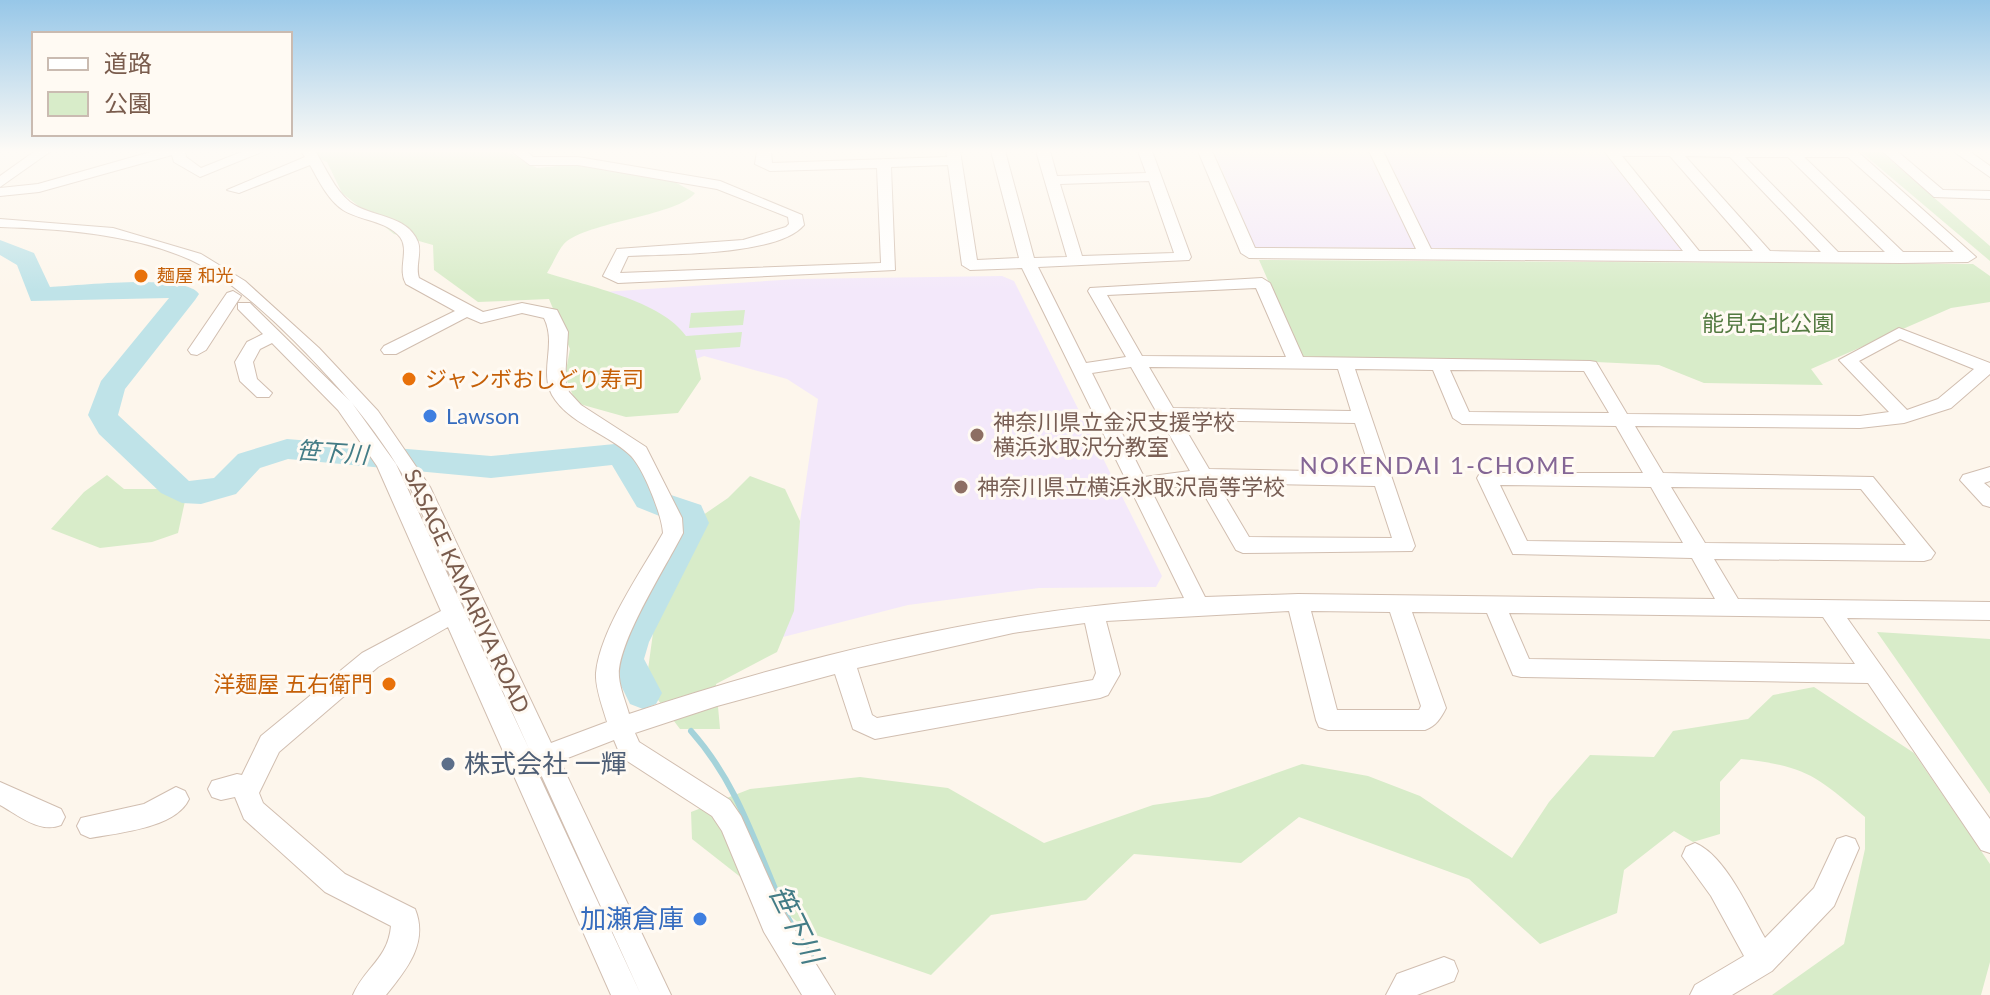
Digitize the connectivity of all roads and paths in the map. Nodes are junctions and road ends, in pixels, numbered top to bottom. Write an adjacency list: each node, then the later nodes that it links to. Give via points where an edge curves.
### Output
1 (339, 197): 25 (street, via 345,206 408,236 412,281)
2 (751, 197): 3 (street, via 795,215 797,225 744,245 622,252 611,276 889,267)
3 (886, 197)
4 (960, 197): 23 (street, via 970,265)
5 (1010, 197): 23 (street)
6 (1057, 197): 22 (street)
7 (1161, 197): 22 (street, via 1183,257)
8 (1225, 197): 17 (street, via 1249,253)
9 (1399, 197): 17 (street)
10 (1648, 197): 18 (street)
11 (1714, 197): 19 (street)
12 (1777, 197): 20 (street)
13 (1838, 197): 21 (street)
14 (1901, 197): 21 (street, via 1968,257)
15 (0, 223): 59 (street, SASAGE KAMARIYA ROAD, via 146,241 218,268 295,334 400,451 420,487)
16 (0, 230): 24 (street, SASAGE KAMARIYA ROAD, via 90,239 143,251 189,269)
17 (1426, 254): 18 (street)
18 (1695, 256): 19 (street)
19 (1766, 256): 20 (street)
20 (1836, 258): 21 (street)
21 (1900, 258)
22 (1076, 261): 23 (street)
23 (1028, 263): 34 (street)
24 (233, 296): 26 (street, SASAGE KAMARIYA ROAD); 27 (street)
25 (467, 311): 28 (street); 58 (street, via 481,318 522,308 551,314 560,332 556,380 561,394 639,452 667,506 673,533 611,657 607,676)
26 (275, 335): 35 (street, via 253,346 244,362 249,381); 54 (street, SASAGE KAMARIYA ROAD, via 344,406 372,445 397,485)
27 (197, 350)
28 (390, 350)
29 (1138, 361): 30 (street); 30 (street, via 1096,291 1262,283); 34 (street); 36 (street)
30 (1297, 363): 31 (street)
31 (1345, 364): 32 (street); 37 (street)
32 (1439, 364): 39 (street, via 1590,366); 39 (street, via 1462,418)
33 (1987, 368): 38 (street, via 1948,404); 38 (street, via 1899,333 1848,360)
34 (1083, 369): 44 (street)
35 (263, 393)
36 (1168, 414): 37 (street); 41 (street)
37 (1362, 417): 42 (street)
38 (1904, 417): 39 (street, via 1860,422)
39 (1622, 420): 43 (street)
40 (1990, 474): 45 (street, via 1970,480)
41 (1204, 476): 42 (street); 42 (street, via 1243,545 1405,546); 44 (street)
42 (1382, 479)
43 (1656, 481): 46 (street); 46 (street, via 1487,478 1520,549); 46 (street, via 1866,482 1924,553)
44 (1138, 485): 50 (street)
45 (1990, 500)
46 (1699, 551): 51 (street)
47 (1298, 602): 48 (street); 48 (street, via 1328,720 1425,720 1434,708); 50 (street)
48 (1398, 603): 49 (street)
49 (1494, 604): 51 (street); 57 (street, via 1521,668)
50 (1198, 605): 55 (street)
51 (1732, 608): 52 (street)
52 (1829, 609): 53 (street); 57 (street)
53 (1990, 611)
54 (457, 615): 59 (street, SASAGE KAMARIYA ROAD); 69 (street, via 370,660 323,699 270,744 246,793 253,811 335,883 405,919 403,950)
55 (1094, 616): 56 (street, via 1025,622); 56 (street, via 1108,674 1100,688 875,729 862,722)
56 (843, 661): 58 (street)
57 (1876, 674): 64 (street)
58 (620, 726): 59 (street); 72 (street, via 630,749 727,816 774,922)
59 (533, 761): 70 (street, SASAGE KAMARIYA ROAD); 71 (street, SASAGE KAMARIYA ROAD)
60 (0, 793): 62 (street, via 26,812)
61 (176, 799): 63 (street, via 148,815)
62 (52, 817)
63 (90, 826)
64 (1990, 841)
65 (1846, 848): 67 (street, via 1824,897)
66 (1695, 856): 67 (street, via 1721,887)
67 (1762, 961): 74 (street)
68 (1444, 971): 73 (street, via 1407,984)
69 (368, 995)
70 (626, 995)
71 (656, 995)
72 (820, 995)
73 (1401, 995)
74 (1705, 995)

